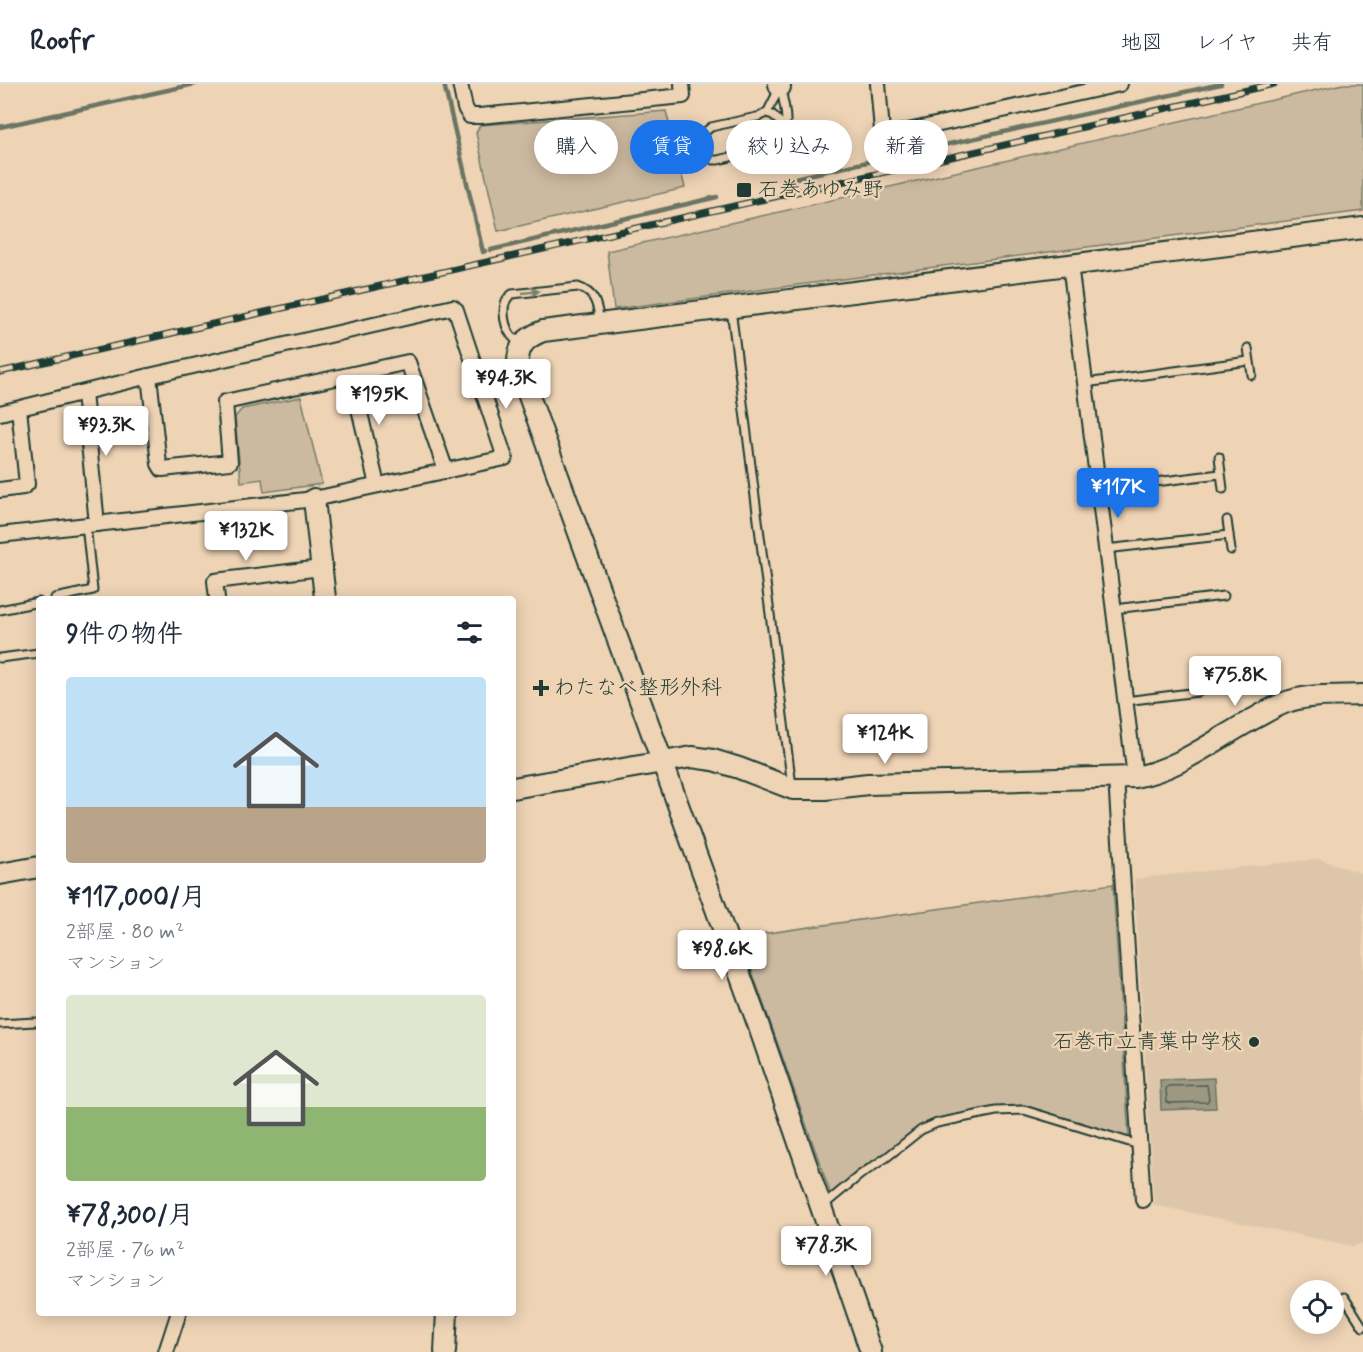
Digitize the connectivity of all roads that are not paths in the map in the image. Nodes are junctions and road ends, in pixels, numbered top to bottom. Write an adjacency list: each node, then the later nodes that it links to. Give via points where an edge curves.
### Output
1 (460, 84): 2 (street, via 470,116 480,116 682,96)
2 (681, 84)
3 (878, 84): 4 (street, via 882,131 890,135)
4 (1120, 84)
5 (779, 85): 6 (lane); 9 (lane)
6 (766, 113): 7 (lane); 8 (lane)
7 (743, 120)
8 (778, 120)
9 (786, 120)
10 (726, 124): 11 (lane, via 706,130 700,141 703,154 713,160)
11 (726, 158)
12 (1363, 228): 13 (street)
13 (1070, 264): 14 (street); 22 (street)
14 (730, 306): 15 (street); 56 (lane)
15 (600, 324): 16 (street, via 543,331 529,336); 16 (lane, one-way to 15, via 510,334 507,324 504,305 512,294 578,287 594,296)
16 (522, 345): 53 (street, via 518,366)
17 (1248, 348): 18 (lane)
18 (1249, 361): 20 (lane); 22 (lane)
19 (351, 375): 21 (street, via 225,402 230,462 162,469); 27 (street, via 408,362); 29 (street)
20 (1252, 375)
21 (149, 376): 23 (street); 27 (street, via 453,307 505,458)
22 (1085, 383): 30 (street)
23 (84, 393): 24 (street); 35 (street)
24 (19, 410): 25 (street); 32 (street, via 27,484)
25 (0, 413)
26 (1219, 457): 28 (lane)
27 (446, 471): 29 (street)
28 (1220, 474): 30 (lane); 31 (lane)
29 (377, 485): 33 (street)
30 (1099, 489): 38 (street)
31 (1223, 489)
32 (0, 490)
33 (314, 499): 35 (street); 40 (street)
34 (1227, 520): 37 (lane)
35 (92, 524): 36 (street); 41 (lane, via 93,590)
36 (0, 535)
37 (1229, 535): 38 (lane); 39 (lane)
38 (1106, 549): 46 (street)
39 (1231, 550)
40 (321, 568): 42 (street, via 215,581); 43 (street)
41 (64, 596)
42 (217, 596)
43 (325, 596)
44 (1224, 596): 46 (lane)
45 (36, 603): 47 (lane)
46 (1114, 609): 52 (street)
47 (0, 610)
48 (36, 653): 49 (lane)
49 (0, 658)
50 (1198, 692): 52 (lane)
51 (1363, 695): 54 (street, via 1288,701 1175,765)
52 (1125, 701): 54 (street)
53 (663, 761): 55 (street); 56 (street, via 692,757 713,760); 63 (street)
54 (1125, 778): 56 (street); 61 (street)
55 (516, 787)
56 (793, 789)
57 (36, 868): 58 (street)
58 (0, 874)
59 (35, 1022): 60 (lane)
60 (0, 1024)
61 (1140, 1145): 62 (street); 63 (lane, via 1024,1110 996,1111 921,1130)
62 (1143, 1200)
63 (822, 1207): 70 (street)
64 (1344, 1297): 67 (lane)
65 (178, 1316): 68 (street)
66 (447, 1316): 69 (street)
67 (1363, 1327)
68 (166, 1352)
69 (445, 1352)
70 (871, 1352)

